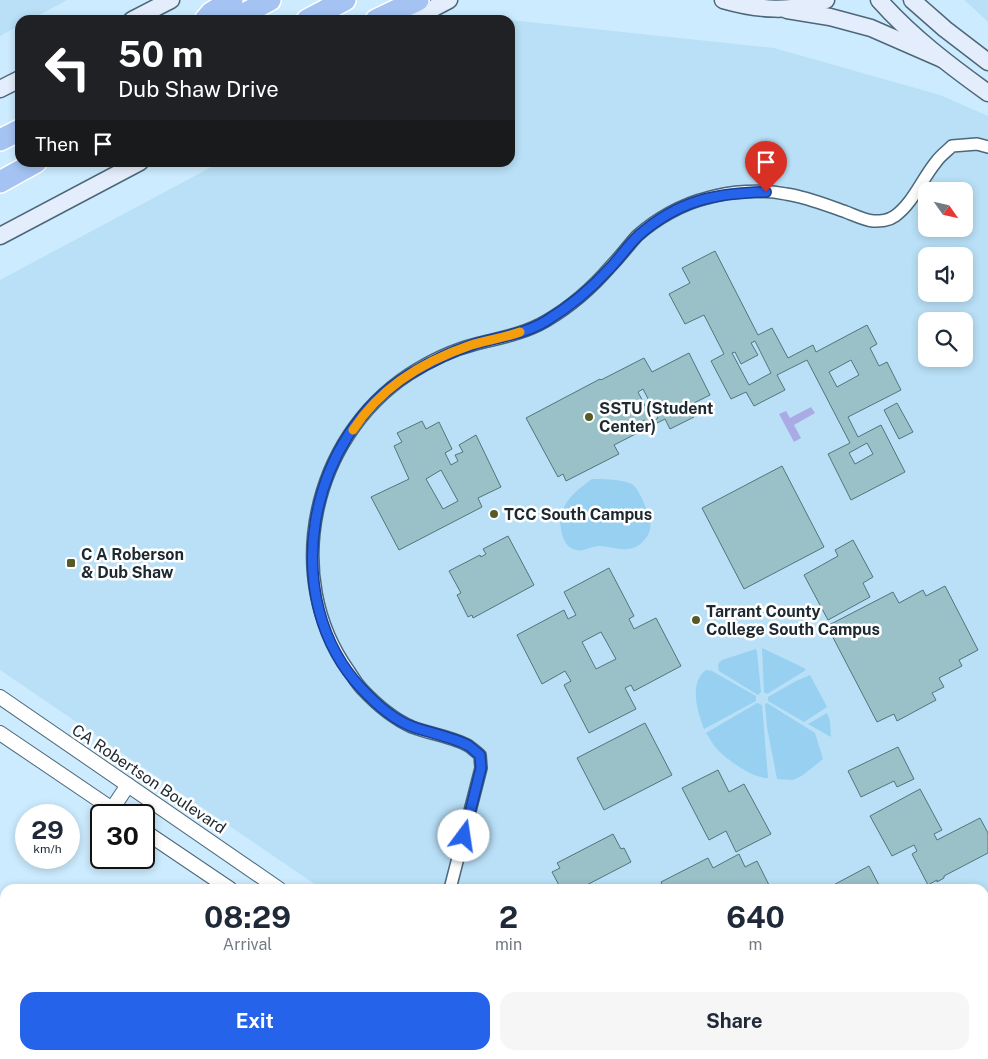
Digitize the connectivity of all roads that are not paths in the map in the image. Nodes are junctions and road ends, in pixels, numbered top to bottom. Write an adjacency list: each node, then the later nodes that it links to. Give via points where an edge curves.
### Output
1 (171, 0): 12 (main road)
2 (232, 0): 13 (highway)
3 (270, 0): 14 (highway)
4 (345, 0): 15 (highway)
5 (418, 0): 16 (highway)
6 (449, 0): 17 (main road)
7 (723, 0): 11 (main road, via 748,7)
8 (826, 0): 11 (main road)
9 (879, 0): 18 (main road)
10 (912, 0): 19 (main road)
11 (787, 10): 18 (main road, via 871,28)
12 (142, 15)
13 (209, 15)
14 (242, 15)
15 (316, 15)
16 (386, 15)
17 (420, 15)
18 (942, 59): 22 (main road)
19 (988, 62)
20 (15, 82): 21 (main road)
21 (0, 89)
22 (988, 93)
23 (15, 132): 24 (highway)
24 (0, 140)
25 (988, 147): 38 (street, via 977,144 952,146 936,161 906,204 895,216 884,221 870,221 803,197 766,192 708,197 671,212 638,236 573,303 528,330 473,344 438,358 402,380 361,417 339,450 318,505 313,553 318,606 336,653 361,688 389,714 410,726 468,745 480,755 481,768)
26 (27, 167): 28 (highway)
27 (131, 167): 29 (main road)
28 (0, 182)
29 (0, 236)
30 (0, 697): 32 (street, CA Robertson Boulevard)
31 (0, 733): 33 (street)
32 (128, 785): 34 (street); 37 (street, CA Robertson Boulevard)
33 (104, 804)
34 (120, 804)
35 (155, 838): 36 (street)
36 (223, 884)
37 (272, 884)
38 (451, 884)

